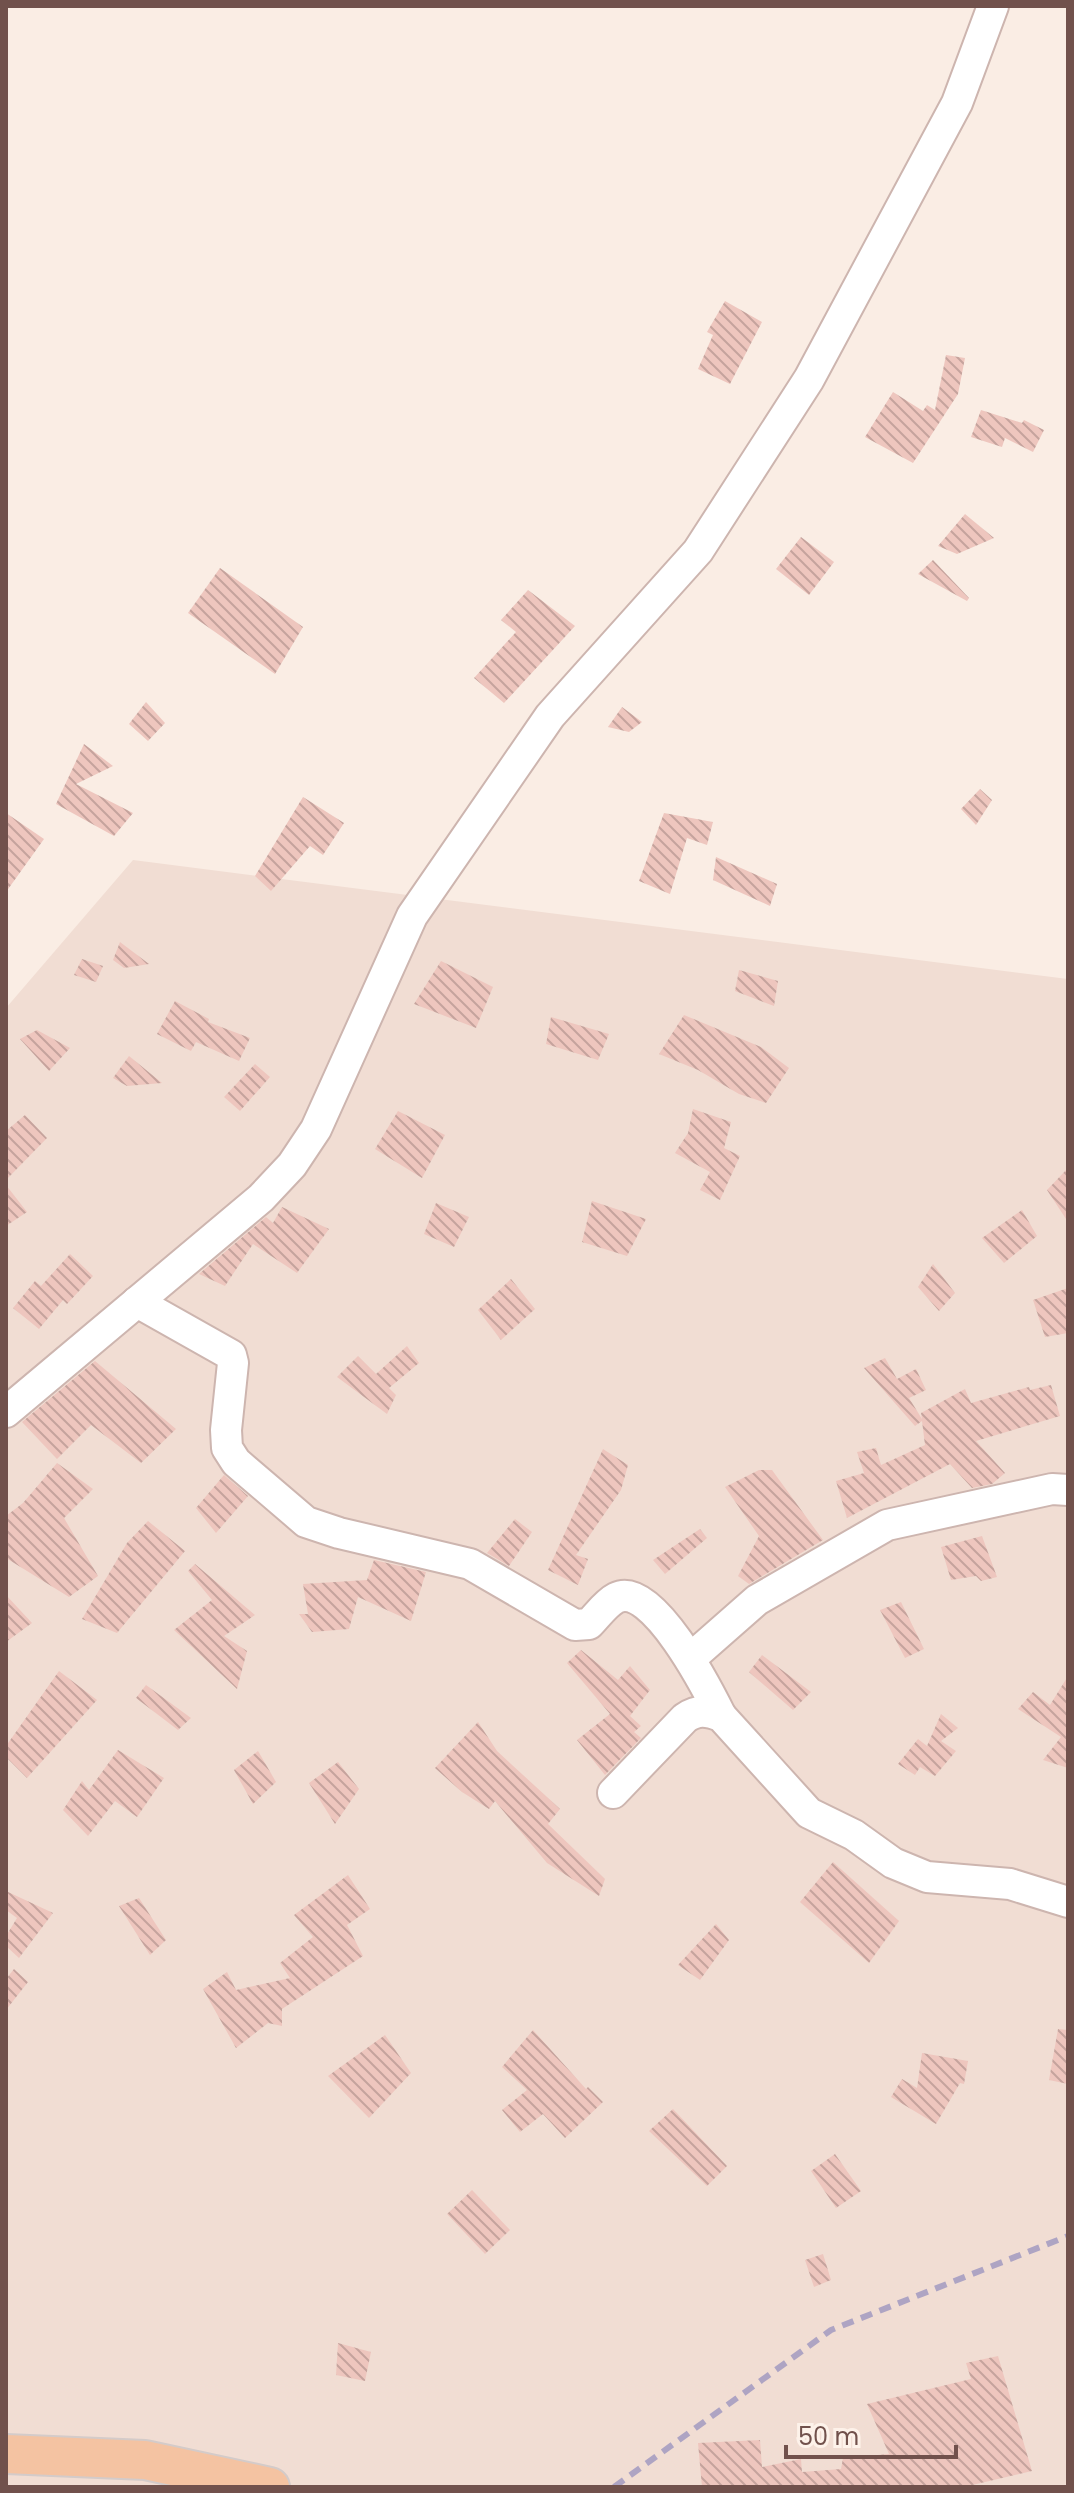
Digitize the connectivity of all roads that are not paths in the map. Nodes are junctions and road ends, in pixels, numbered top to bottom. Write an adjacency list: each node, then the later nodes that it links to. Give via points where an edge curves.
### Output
1 (993, 6): 2 (street, via 957,103 809,379 698,551 550,716 412,916 316,1129 292,1165 261,1198)
2 (137, 1302): 3 (street); 5 (street, via 231,1355 227,1448 236,1462 306,1522 470,1564 575,1625 589,1624 625,1596 641,1602)
3 (6, 1412)
4 (1068, 1490): 5 (street, via 1052,1489 887,1525 757,1600)
5 (691, 1658): 6 (street)
6 (721, 1716): 7 (street, via 696,1711 685,1718); 8 (street, via 809,1813 854,1835 893,1863 927,1877 1010,1884)
7 (613, 1793)
8 (1068, 1902)
9 (6, 2454): 10 (main road, via 145,2460)
10 (270, 2487)

